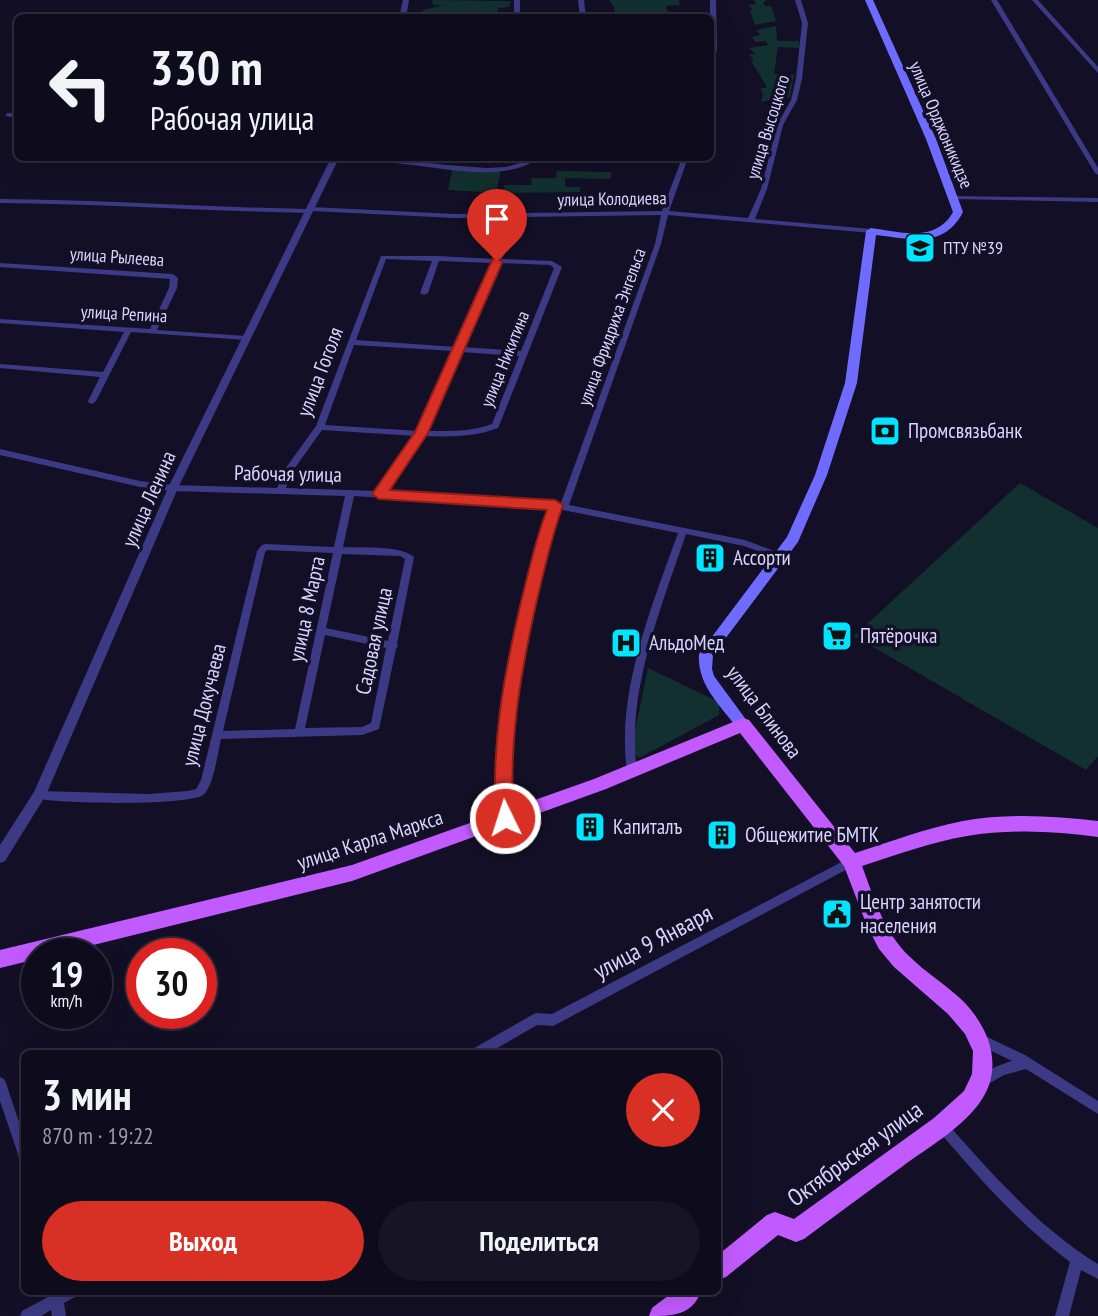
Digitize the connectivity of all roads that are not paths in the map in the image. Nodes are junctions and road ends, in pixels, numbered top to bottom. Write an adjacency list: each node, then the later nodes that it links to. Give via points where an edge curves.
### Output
1 (798, 0): 23 (street, улица Высоцкого, via 805,23 799,79)
2 (869, 0): 17 (main road, улица Орджоникидзе)
3 (993, 0): 16 (street)
4 (1035, 0): 5 (street)
5 (1098, 71)
6 (8, 116): 7 (street)
7 (14, 116)
8 (333, 161): 20 (street, улица Ленина)
9 (372, 161): 15 (street)
10 (478, 161): 15 (street)
11 (531, 161): 13 (street)
12 (684, 161): 21 (street, улица Фридриха Энгельса)
13 (528, 163): 14 (street); 15 (street)
14 (537, 168)
15 (475, 169)
16 (1098, 173)
17 (954, 198): 18 (street); 24 (main road, улица Орджоникидзе, via 956,219 941,233 923,236)
18 (1098, 200)
19 (0, 201): 20 (street, улица Колодиева)
20 (310, 210): 22 (street, улица Колодиева); 33 (street, улица Ленина)
21 (665, 213): 22 (street, улица Колодиева); 23 (street, улица Колодиева); 47 (street, улица Фридриха Энгельса, via 658,244)
22 (520, 216): 27 (street)
23 (751, 220): 24 (street, улица Колодиева)
24 (871, 230): 51 (main road, улица Блинова, via 844,412 804,516)
25 (381, 258): 26 (street, улица Никитина); 34 (street, улица Гоголя)
26 (438, 258): 27 (street, улица Никитина); 29 (street)
27 (497, 261): 35 (street); 36 (street, улица Никитина, via 558,267)
28 (0, 265): 32 (street, улица Рылеева, via 170,276 173,288)
29 (424, 293)
30 (0, 321): 31 (street, улица Репина)
31 (128, 331): 32 (street, улица Репина); 38 (street)
32 (153, 331): 33 (street, улица Репина)
33 (247, 338): 43 (street, улица Ленина)
34 (351, 342): 35 (street); 40 (street, улица Гоголя)
35 (457, 349): 36 (street); 41 (street)
36 (524, 354): 41 (street, улица Никитина, via 495,426 476,433)
37 (0, 366): 38 (street)
38 (105, 374): 39 (street)
39 (92, 401)
40 (320, 427): 41 (street, улица Никитина); 44 (street, улица Гоголя, via 288,471)
41 (422, 433): 46 (street)
42 (0, 452): 43 (street, Рабочая улица)
43 (173, 488): 44 (street, Рабочая улица); 58 (street, улица Ленина)
44 (280, 492): 45 (street, Рабочая улица)
45 (350, 493): 46 (street, Рабочая улица); 49 (street, улица 8 Марта)
46 (379, 494): 47 (street, Рабочая улица)
47 (560, 506): 48 (street, Рабочая улица); 59 (street, улица Фридриха Энгельса, via 542,544 514,668 505,729)
48 (683, 530): 51 (street, Рабочая улица, via 745,543); 57 (street, via 642,658 628,740)
49 (337, 549): 50 (street, Садовая улица, via 270,545); 52 (street, улица 8 Марта); 53 (street, Садовая улица, via 410,556)
50 (261, 551): 56 (street, улица Докучаева)
51 (782, 557): 54 (main road, улица Блинова, via 704,662 708,678)
52 (320, 630): 53 (street); 55 (street, улица 8 Марта)
53 (393, 646): 55 (street, Садовая улица, via 375,726 362,731)
54 (743, 726): 57 (main road, улица Карла Маркса); 62 (main road, улица Блинова)
55 (299, 732): 56 (street, Садовая улица)
56 (217, 735): 58 (street, улица Докучаева, via 204,786 197,794)
57 (632, 772): 59 (main road, улица Карла Маркса)
58 (39, 795): 61 (street, улица Ленина)
59 (505, 818): 63 (main road, улица Карла Маркса, via 333,878)
60 (1098, 829): 62 (main road, via 973,827)
61 (0, 857)
62 (851, 862): 64 (main road, улица Блинова, via 886,943 956,1007); 65 (street, улица 9 Января, via 553,1020 536,1019)
63 (0, 959)
64 (979, 1039): 66 (street); 68 (main road, via 984,1061)
65 (482, 1050)
66 (1027, 1063): 68 (street); 69 (street)
67 (0, 1083): 71 (street)
68 (978, 1084): 70 (main road, Октябрьская улица, via 971,1098)
69 (1098, 1108)
70 (941, 1125): 72 (street, via 995,1187); 73 (main road, Октябрьская улица, via 796,1231 775,1223)
71 (21, 1145)
72 (1077, 1261): 74 (street); 81 (street)
73 (721, 1267)
74 (1098, 1272)
75 (62, 1295): 78 (street)
76 (64, 1295): 79 (street)
77 (686, 1295): 80 (main road)
78 (27, 1316)
79 (59, 1316)
80 (660, 1316)
81 (1062, 1316)

